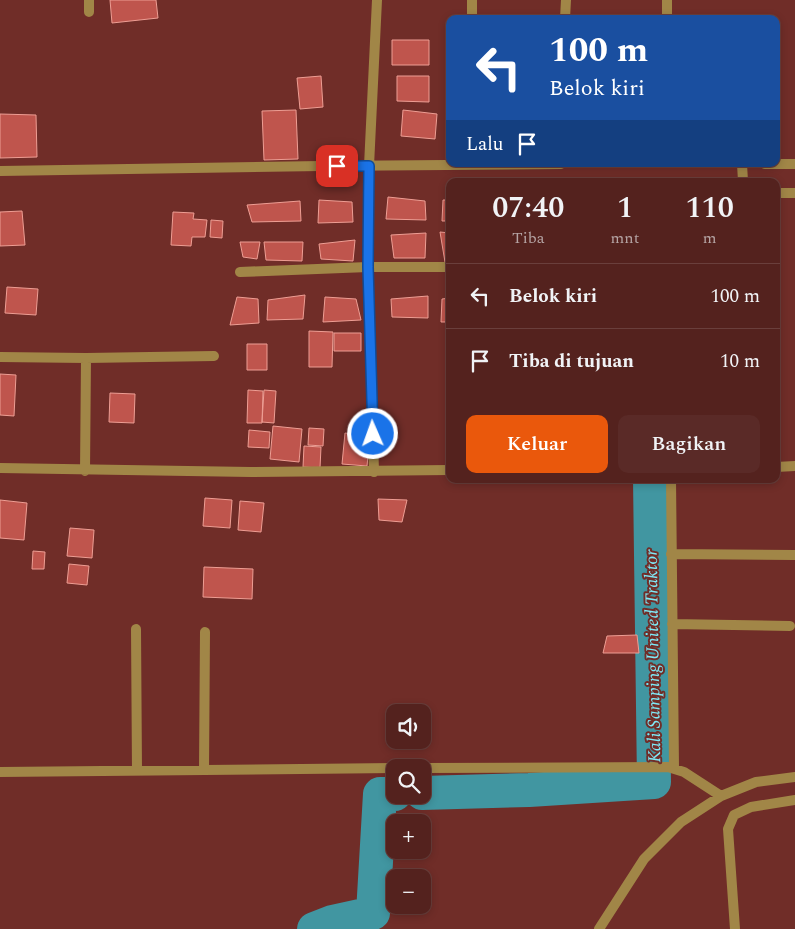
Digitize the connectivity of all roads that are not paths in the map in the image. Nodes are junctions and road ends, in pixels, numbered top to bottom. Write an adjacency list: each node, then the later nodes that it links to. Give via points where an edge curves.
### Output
1 (90, 0): 6 (street)
2 (377, 0): 13 (street)
3 (472, 0): 7 (street)
4 (566, 0): 8 (street)
5 (667, 0): 9 (street)
6 (90, 12)
7 (472, 15)
8 (566, 15)
9 (667, 15)
10 (446, 164): 13 (street)
11 (780, 164): 12 (street)
12 (795, 164)
13 (369, 166): 14 (street); 17 (street)
14 (0, 171)
15 (780, 193): 16 (street)
16 (795, 193)
17 (368, 267): 18 (street); 19 (street); 28 (street)
18 (446, 267)
19 (240, 272)
20 (214, 356): 22 (street)
21 (0, 357): 22 (street)
22 (86, 358): 26 (street)
23 (795, 466): 24 (street)
24 (780, 467)
25 (0, 468): 26 (street)
26 (85, 470): 28 (street)
27 (446, 470): 28 (street)
28 (374, 472)
29 (671, 483): 30 (street)
30 (671, 554): 31 (street); 32 (street)
31 (795, 555)
32 (672, 624): 33 (street); 38 (street)
33 (790, 626)
34 (136, 629): 40 (street)
35 (205, 632): 39 (street)
36 (386, 768): 39 (street)
37 (431, 768): 38 (street)
38 (671, 768): 43 (street, via 684,772)
39 (204, 770): 40 (street)
40 (137, 771): 41 (street)
41 (0, 772)
42 (795, 777): 43 (street, via 756,782)
43 (721, 796): 45 (street, via 681,822 644,859)
44 (795, 800): 46 (street, via 751,807 734,815 728,829)
45 (599, 929)
46 (735, 929)

